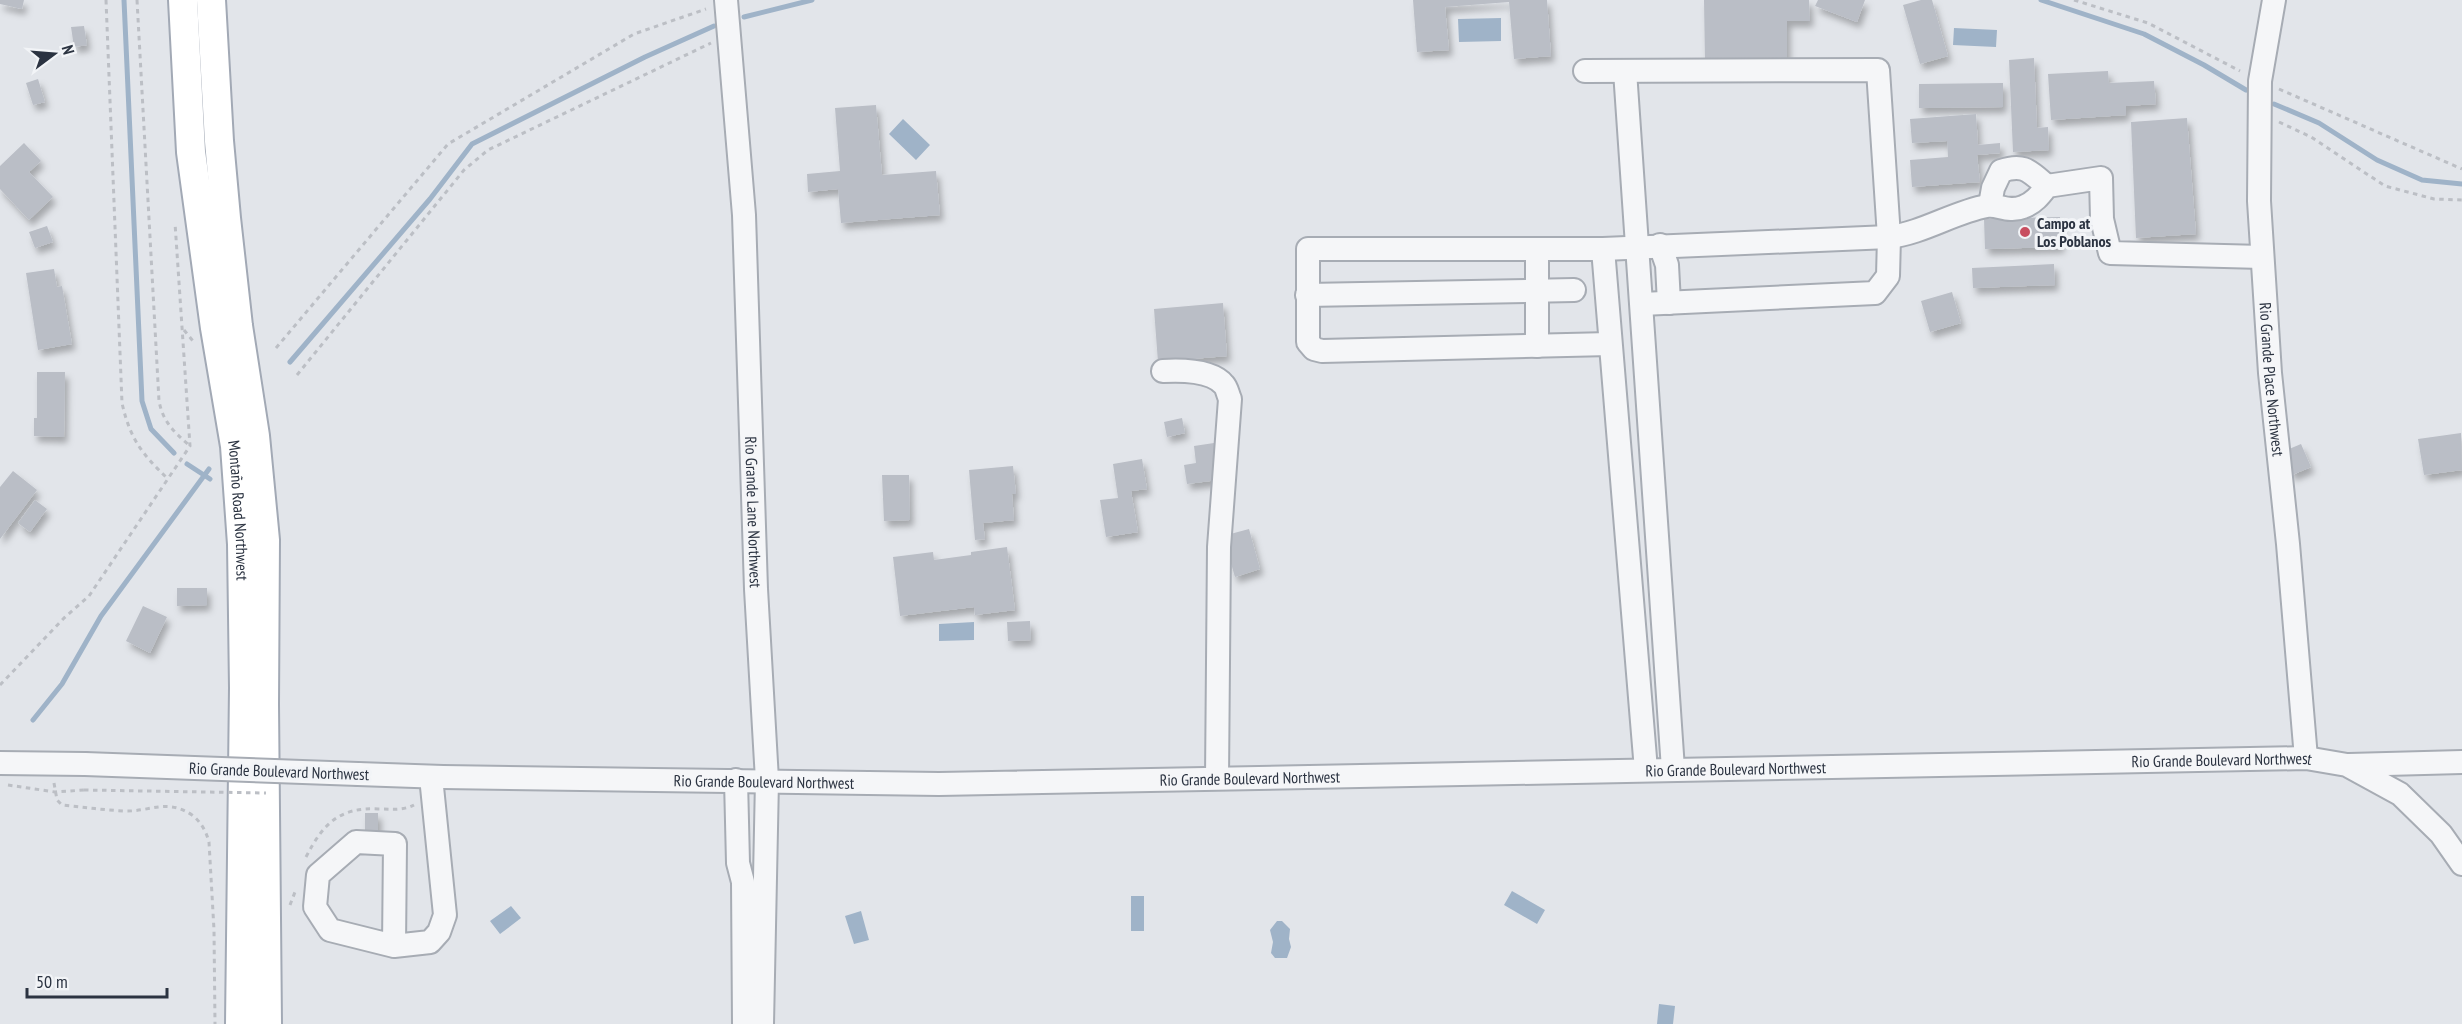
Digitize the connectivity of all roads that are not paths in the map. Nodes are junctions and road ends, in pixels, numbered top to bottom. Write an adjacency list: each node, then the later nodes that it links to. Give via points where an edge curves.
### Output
1 (183, 0): 36 (main road, Montaño Road Northwest, via 191,152 235,446 242,544)
2 (211, 0): 37 (main road, Montaño Road Northwest, via 226,218 265,540)
3 (2274, 0): 14 (street, Rio Grande Place Northwest, via 2260,81)
4 (726, 1): 32 (street, Rio Grande Lane Northwest, via 744,215 756,589)
5 (1585, 71): 6 (street)
6 (1625, 71): 9 (street, via 1878,70); 11 (street)
7 (2047, 186): 8 (street, via 2036,201 2022,208 2005,210); 8 (street, via 2027,169 2008,168 2001,171); 14 (street, via 2101,178 2102,219 2110,254)
8 (1990, 205): 9 (street)
9 (1889, 237): 10 (street); 18 (street, via 1888,276 1875,293)
10 (1660, 245): 11 (street); 18 (street, via 1667,265)
11 (1636, 246): 13 (street); 19 (street)
12 (1537, 249): 13 (street); 16 (street); 17 (street, via 1308,249)
13 (1603, 249): 20 (street)
14 (2262, 257): 23 (street, Rio Grande Place Northwest)
15 (1574, 290): 16 (street)
16 (1537, 291): 17 (street); 21 (street)
17 (1307, 295): 21 (street, via 1308,342 1322,351)
18 (1669, 303): 19 (street)
19 (1642, 304): 27 (street)
20 (1610, 344): 21 (street); 28 (street)
21 (1537, 346)
22 (1163, 371): 30 (street, via 1180,370 1212,377 1225,385 1230,399 1219,547)
23 (2306, 758): 26 (street, Rio Grande Boulevard Northwest); 27 (street, Rio Grande Boulevard Northwest)
24 (2462, 762): 26 (street)
25 (0, 763): 29 (street, Rio Grande Boulevard Northwest, bridge)
26 (2348, 765): 33 (street, Rio Grande Boulevard Northwest, via 2400,794 2441,834)
27 (1673, 769): 28 (street, Rio Grande Boulevard Northwest)
28 (1646, 770): 30 (street, Rio Grande Boulevard Northwest)
29 (431, 777): 31 (street, Rio Grande Boulevard Northwest); 34 (street, via 445,915 439,932 429,942)
30 (1217, 778): 32 (street, Rio Grande Boulevard Northwest, via 928,784)
31 (736, 780): 32 (street, Rio Grande Boulevard Northwest); 35 (street, Rio Grande Lane Northwest, via 738,863)
32 (767, 780): 35 (street, Rio Grande Lane Northwest)
33 (2462, 864)
34 (394, 946): 34 (street, via 330,930 315,907 318,875 356,842 394,844)
35 (754, 960): 38 (street, Rio Grande Lane Northwest); 39 (street, Rio Grande Lane Northwest)
36 (240, 1024)
37 (267, 1024)
38 (744, 1024)
39 (762, 1024)

